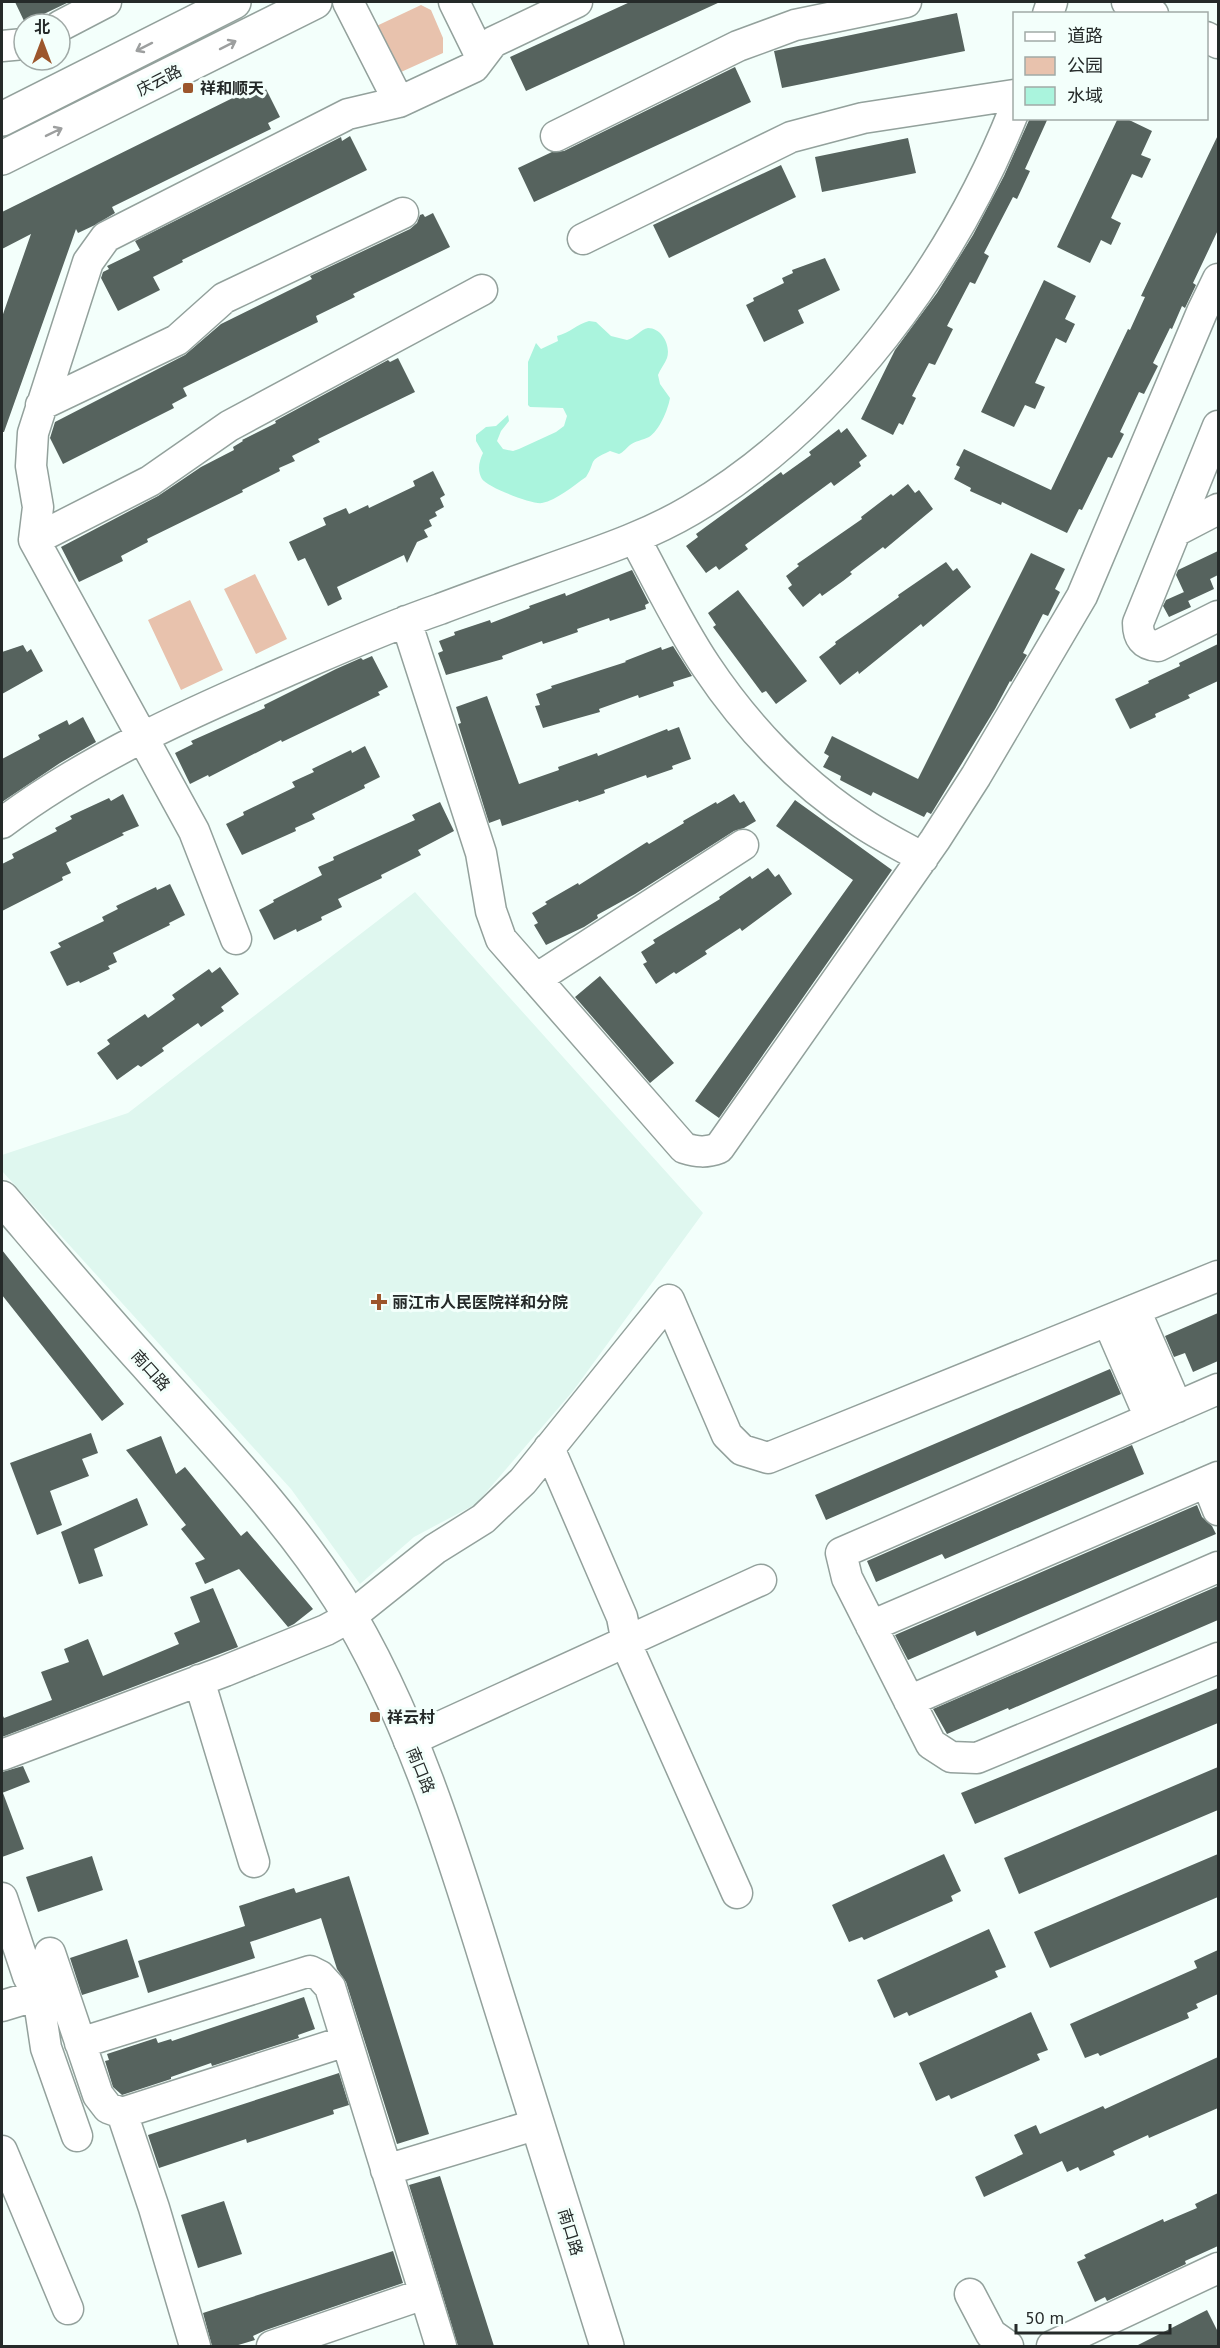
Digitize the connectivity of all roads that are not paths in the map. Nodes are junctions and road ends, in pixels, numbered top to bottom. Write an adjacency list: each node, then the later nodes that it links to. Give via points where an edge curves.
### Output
1 (106, 2): 10 (street)
2 (234, 2): 15 (main road, one-way to 15)
3 (315, 2): 17 (main road, 庆云路, one-way to 3)
4 (348, 2): 13 (street)
5 (454, 2): 11 (street)
6 (577, 2): 11 (street, via 493,42)
7 (906, 2): 16 (street, via 795,25 738,46)
8 (1127, 2): 9 (street)
9 (1150, 12)
10 (72, 20)
11 (482, 57): 13 (street, via 474,67)
12 (1013, 95): 19 (street, via 863,118 791,137)
13 (399, 102): 22 (street, via 348,114 106,237 88,262)
14 (1013, 113): 26 (street, via 944,249 890,327 848,378 811,418 753,468 690,511)
15 (2, 119)
16 (556, 136)
17 (2, 158)
18 (403, 213): 22 (street, via 224,298 177,340)
19 (583, 239)
20 (1218, 279): 33 (street, via 1082,596 976,776)
21 (482, 290): 27 (street, via 229,426 150,481)
22 (41, 405): 27 (street, via 31,450 38,507)
23 (1218, 426): 25 (street)
24 (1218, 509): 25 (street)
25 (1176, 531): 28 (street, via 1138,623 1140,637 1151,645 1164,644)
26 (635, 539): 29 (street); 33 (street, via 705,664 755,730 841,808)
27 (34, 540): 30 (street)
28 (1218, 616)
29 (406, 621): 30 (street); 35 (street, via 481,853 495,925 501,939)
30 (142, 736): 31 (street, via 55,786); 34 (street, via 194,831)
31 (2, 823)
32 (743, 845): 35 (street)
33 (922, 858): 35 (street, via 719,1148 712,1151 684,1148)
34 (236, 939)
35 (536, 979)
36 (2, 1198): 46 (main road, 南口路, via 245,1472 310,1555)
37 (1218, 1276): 38 (street)
38 (1121, 1316): 40 (street); 41 (street, via 768,1458 742,1450 728,1435 669,1300)
39 (1218, 1389): 40 (street)
40 (1163, 1413): 47 (street, via 841,1553 847,1578)
41 (549, 1448): 46 (street, via 523,1481 483,1519 435,1549); 48 (street, via 622,1617)
42 (1213, 1480): 43 (street); 47 (street)
43 (1218, 1510)
44 (1218, 1567): 51 (street)
45 (760, 1580): 48 (street)
46 (350, 1617): 50 (street); 52 (main road, 南口路)
47 (871, 1626): 51 (street)
48 (627, 1641): 52 (street); 55 (street)
49 (1218, 1658): 51 (street, via 977,1758 951,1757 931,1744)
50 (199, 1680): 53 (street); 54 (street)
51 (909, 1701)
52 (410, 1741): 63 (main road, 南口路, via 456,1865)
53 (2, 1755)
54 (255, 1862)
55 (737, 1893)
56 (2, 1898): 58 (street)
57 (50, 1953): 61 (street)
58 (38, 1995): 59 (street); 64 (street, via 46,2048)
59 (2, 2006)
60 (346, 2041): 61 (street, via 330,1987 310,1971); 62 (street); 66 (street)
61 (80, 2043): 62 (street, via 102,2102)
62 (122, 2113): 71 (street)
63 (537, 2124): 66 (street); 74 (main road, 南口路)
64 (76, 2136)
65 (2, 2151): 70 (street)
66 (386, 2170): 68 (street)
67 (1218, 2268): 76 (street)
68 (424, 2294): 72 (street); 73 (street)
69 (970, 2294): 75 (street, via 992,2334)
70 (68, 2309)
71 (195, 2346)
72 (272, 2346)
73 (441, 2346)
74 (607, 2346)
75 (1008, 2346)
76 (1052, 2346)

